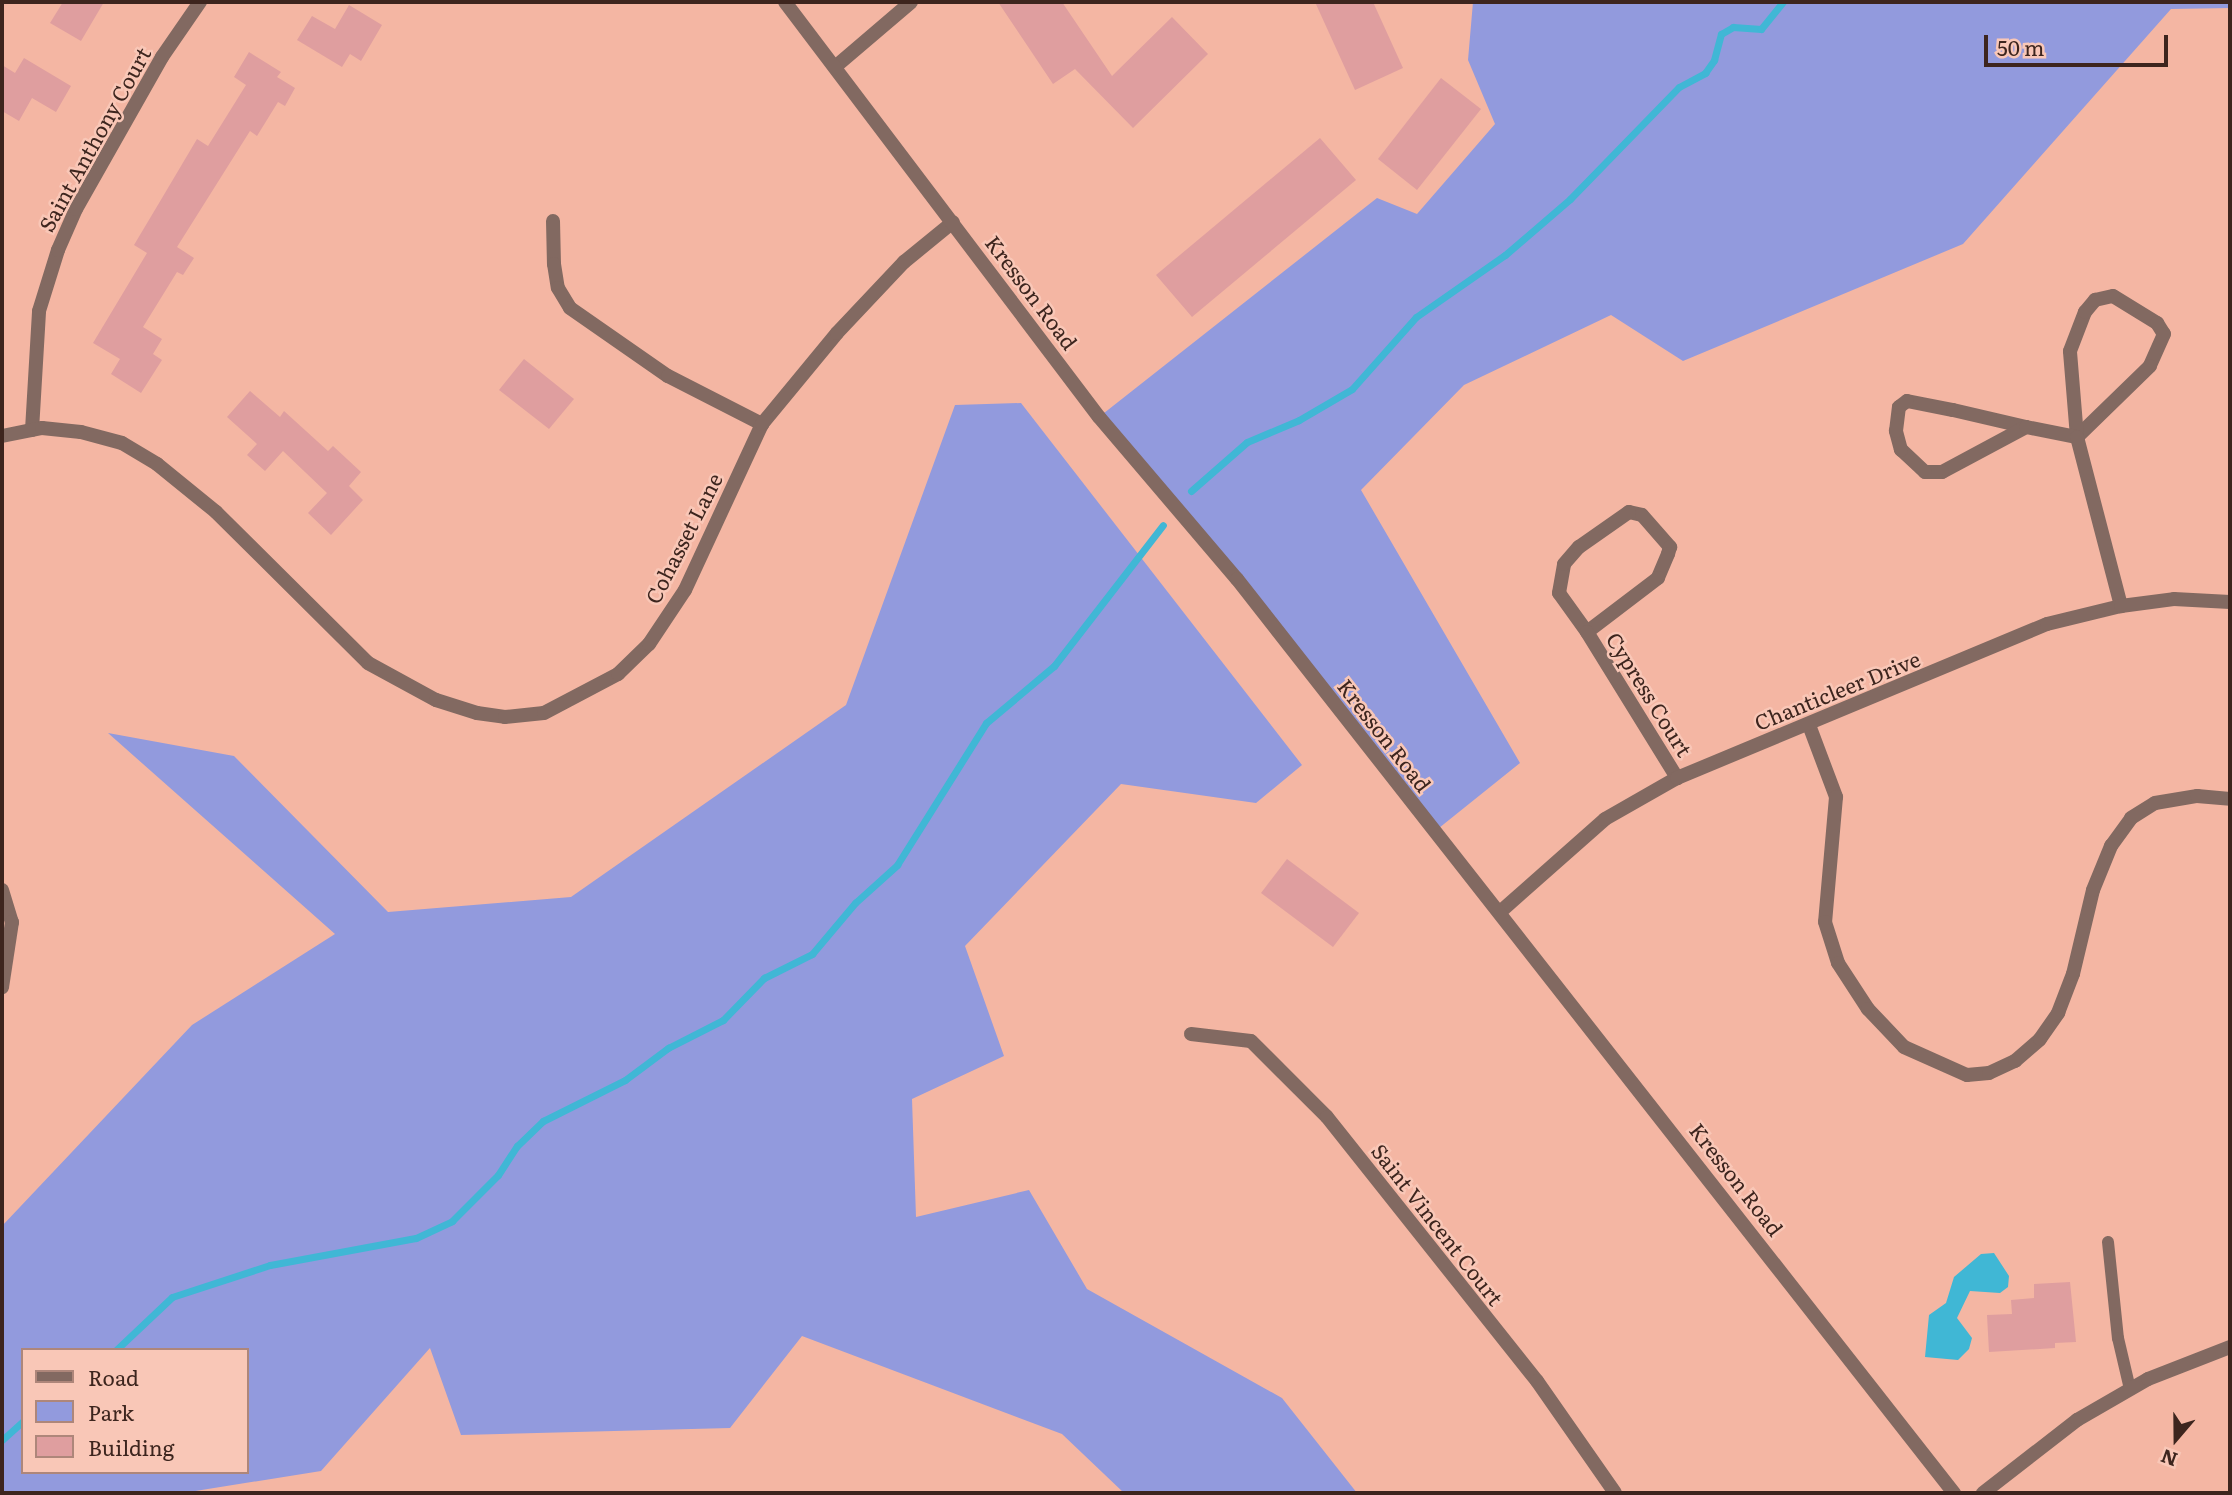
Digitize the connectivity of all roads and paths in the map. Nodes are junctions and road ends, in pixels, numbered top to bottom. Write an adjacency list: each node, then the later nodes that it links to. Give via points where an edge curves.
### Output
1 (200, 2): 9 (street, Saint Anthony Court, via 162,57 76,208 58,250 39,311)
2 (785, 2): 4 (street, Kresson Road)
3 (911, 2): 4 (street)
4 (835, 67): 6 (street, Kresson Road)
5 (554, 221): 7 (street, via 558,288 570,307 668,376)
6 (953, 222): 7 (street, Cohasset Lane, via 904,262 845,324); 19 (street, Kresson Road, via 1099,417 1237,579)
7 (762, 424): 9 (street, Cohasset Lane, via 685,590 649,644 618,674 585,696 544,713 505,717 436,700 368,663 216,512 139,453 81,432)
8 (2026, 427): 8 (street, via 1907,401 1899,407 1895,421 1901,450 1925,472 1942,472); 11 (street)
9 (32, 430): 10 (street, Cohasset Lane)
10 (2, 436)
11 (2077, 437): 11 (street, via 2070,351 2085,312 2095,300 2113,296 2157,323 2164,334 2150,366); 13 (street)
12 (2230, 602): 13 (street, Chanticleer Drive, via 2174,599)
13 (2121, 606): 15 (street, Chanticleer Drive, via 2048,624)
14 (1587, 632): 14 (street, Cypress Court, via 1559,593 1564,564 1579,547 1629,512 1642,516 1670,547 1658,578); 16 (street, Cypress Court)
15 (1809, 725): 16 (street, Chanticleer Drive); 17 (street, via 1836,797 1825,922 1838,963 1868,1009 1904,1047 1967,1075 1989,1073 2015,1061 2040,1040 2058,1013 2073,974 2093,890 2112,846 2131,818 2155,803 2197,796)
16 (1677, 778): 19 (street, Chanticleer Drive, via 1605,819)
17 (2230, 799)
18 (2, 890): 20 (street, via 12,922)
19 (1500, 912): 26 (street, Kresson Road)
20 (2, 987)
21 (1191, 1034): 25 (street, Saint Vincent Court, via 1251,1041 1327,1117 1536,1381)
22 (2108, 1241): 24 (lane, via 2118,1338)
23 (2230, 1348): 24 (street)
24 (2130, 1389): 27 (street, via 2023,1458)
25 (1615, 1493)
26 (1954, 1493)
27 (1983, 1493)

